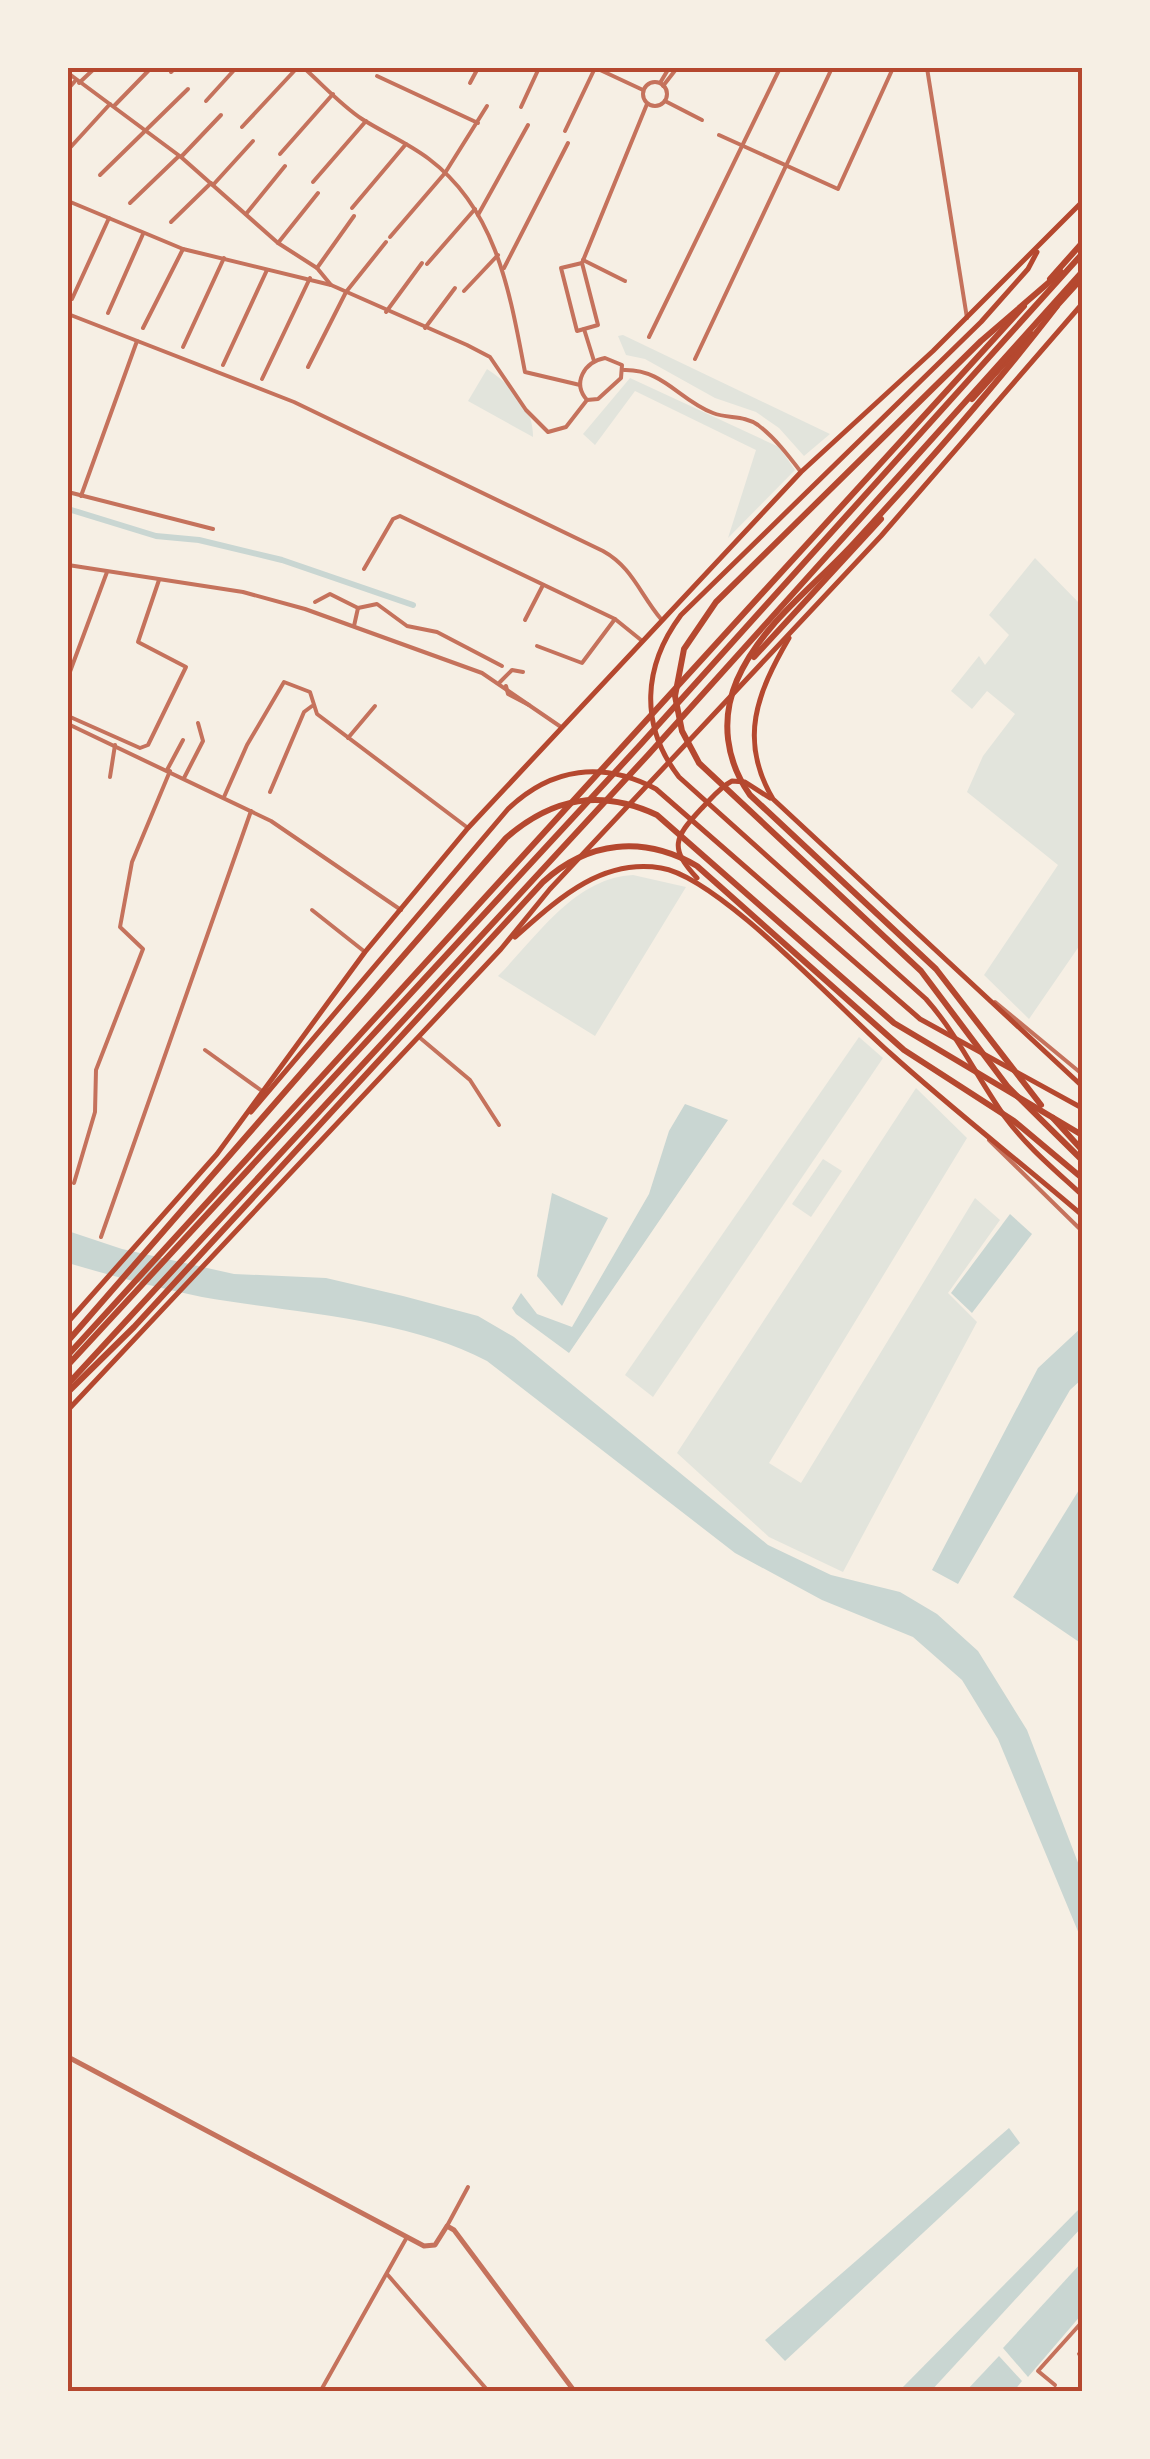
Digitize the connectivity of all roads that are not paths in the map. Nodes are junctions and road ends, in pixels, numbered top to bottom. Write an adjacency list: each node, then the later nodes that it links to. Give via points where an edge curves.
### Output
1 (94, 68): 16 (street)
2 (151, 68): 26 (street)
3 (236, 68): 23 (street)
4 (301, 68): 22 (street); 34 (street)
5 (478, 68): 17 (street)
6 (539, 68): 28 (street)
7 (595, 68): 21 (street); 36 (street)
8 (670, 68): 18 (street)
9 (677, 68): 18 (street)
10 (780, 68): 41 (street)
11 (832, 68): 45 (street)
12 (893, 68): 45 (street, via 838,189)
13 (927, 68): 85 (street)
14 (68, 73): 16 (street)
15 (377, 76): 32 (street)
16 (77, 82): 19 (street); 26 (street)
17 (470, 83)
18 (662, 84): 21 (street); 24 (street)
19 (68, 89)
20 (188, 89): 35 (street)
21 (643, 90): 25 (street)
22 (333, 94): 31 (street); 43 (street)
23 (206, 100)
24 (665, 101): 25 (street); 30 (street)
25 (648, 104): 69 (street)
26 (112, 105): 35 (street); 42 (street)
27 (486, 106): 32 (street)
28 (521, 107)
29 (221, 115): 44 (street)
30 (702, 120)
31 (366, 121): 40 (street); 49 (street)
32 (478, 123): 47 (street)
33 (528, 125): 56 (street)
34 (242, 127)
35 (148, 131): 44 (street); 48 (street)
36 (566, 131)
37 (719, 135): 41 (street)
38 (253, 141): 50 (street)
39 (568, 143): 72 (street)
40 (406, 144): 47 (street); 55 (street)
41 (742, 145): 45 (street); 89 (street)
42 (68, 150)
43 (280, 154)
44 (180, 156): 50 (street); 54 (street)
45 (786, 165): 92 (street)
46 (285, 166): 57 (street)
47 (445, 173): 56 (street); 79 (street)
48 (100, 175)
49 (313, 182)
50 (212, 184): 57 (street); 60 (street)
51 (318, 193): 63 (street)
52 (68, 201): 59 (street)
53 (1082, 202): 64 (main road)
54 (130, 203)
55 (352, 208)
56 (476, 212): 66 (street); 82 (street)
57 (246, 214): 63 (street)
58 (354, 216): 71 (street)
59 (109, 218): 61 (street); 80 (street)
60 (171, 222)
61 (143, 234): 65 (street); 84 (street)
62 (1082, 243): 165 (highway)
63 (278, 244): 71 (street)
64 (1041, 245): 85 (main road); 159 (main road, via 981,322 681,615 657,655 650,703 661,752 678,777 926,999 1005,1118)
65 (183, 249): 68 (street); 86 (street)
66 (498, 254): 72 (street); 78 (street)
67 (1082, 254): 156 (highway, via 982,341 716,602 684,650 674,696 682,731 711,778 910,959 1008,1087); 166 (highway)
68 (224, 258): 70 (street); 91 (street)
69 (583, 262): 75 (street); 88 (street, via 598,325); 88 (street, via 561,268 577,331)
70 (268, 268): 74 (street); 94 (street)
71 (317, 268): 76 (street)
72 (504, 268): 98 (street, via 525,372)
73 (1082, 274): 155 (highway, via 848,559 740,674 728,713 732,762 750,795 936,969); 167 (highway); 167 (highway)
74 (310, 278): 76 (street); 97 (street)
75 (626, 282)
76 (332, 285): 79 (street)
77 (455, 288): 87 (street)
78 (464, 290)
79 (346, 292): 82 (street); 95 (street)
80 (72, 299)
81 (1082, 304): 115 (main road)
82 (386, 312): 87 (street)
83 (68, 314): 90 (street)
84 (108, 314)
85 (967, 318): 100 (main road)
86 (143, 328)
87 (425, 329): 99 (street, via 490,358 548,432 566,427)
88 (584, 329): 93 (street)
89 (649, 337)
90 (137, 341): 102 (street); 112 (street, via 294,402 616,558)
91 (183, 347)
92 (695, 359)
93 (594, 361): 96 (street, via 615,360); 98 (street)
94 (223, 365)
95 (308, 367)
96 (624, 370): 99 (street, via 598,399); 100 (street, via 660,376 715,414 746,418)
97 (262, 379)
98 (580, 385): 99 (street)
99 (587, 400)
100 (801, 472): 112 (main road)
101 (68, 492): 102 (street)
102 (82, 496): 103 (street)
103 (213, 530)
104 (68, 566): 106 (street)
105 (364, 569): 108 (street, via 400,516)
106 (107, 572): 107 (street); 120 (street)
107 (160, 580): 114 (street, via 260,596); 124 (street, via 138,642 186,667 148,746)
108 (543, 585): 111 (street); 113 (street)
109 (315, 602): 110 (street, via 330,594)
110 (358, 608): 114 (street); 118 (street, via 382,605 407,626 436,632)
111 (615, 619): 116 (street); 117 (street, via 582,663)
112 (661, 619): 116 (main road)
113 (524, 620)
114 (354, 626): 121 (street)
115 (792, 631): 136 (main road, via 752,722 756,764); 142 (main road)
116 (641, 640): 127 (main road)
117 (537, 646)
118 (502, 666)
119 (522, 672): 121 (street, via 508,671)
120 (68, 677)
121 (500, 682): 127 (street)
122 (312, 706): 128 (street); 134 (street); 135 (street, via 310,692 282,684)
123 (375, 706): 128 (street)
124 (68, 716)
125 (198, 723): 133 (street, via 204,741)
126 (68, 724): 130 (street)
127 (560, 727): 138 (main road)
128 (348, 738): 138 (street)
129 (184, 740): 131 (street)
130 (115, 745): 131 (street); 132 (street)
131 (168, 770): 133 (street); 158 (street, via 127,881 120,927 143,950 96,1070 95,1112)
132 (110, 777)
133 (184, 778): 135 (street)
134 (270, 792)
135 (224, 798): 137 (street)
136 (772, 800): 139 (main road, via 746,782 732,781 685,826 679,854); 144 (main road)
137 (251, 811): 141 (street); 162 (street)
138 (468, 828): 141 (main road)
139 (699, 880): 142 (main road, via 657,867 608,872 568,892); 150 (main road)
140 (312, 910): 143 (street)
141 (401, 910): 143 (main road)
142 (501, 949): 145 (main road)
143 (365, 952): 149 (main road)
144 (995, 1002): 147 (street); 148 (main road)
145 (419, 1037): 152 (street, via 470,1080); 168 (main road)
146 (206, 1050): 149 (street)
147 (1082, 1074)
148 (1082, 1086)
149 (262, 1091): 153 (main road)
150 (954, 1106): 160 (main road); 161 (street)
151 (1082, 1108): 153 (main road, via 920,1019 671,800 617,772 576,772 536,786 508,809)
152 (499, 1125)
153 (239, 1126): 163 (main road)
154 (1082, 1134): 164 (highway, via 883,1015 657,815 610,798 582,798 534,816 506,838)
155 (1082, 1150)
156 (1082, 1160)
157 (1082, 1178): 167 (highway, via 1014,1120 904,1050 697,866 658,848 610,847 567,862 530,895 158,1301)
158 (74, 1183)
159 (1082, 1195)
160 (1082, 1215)
161 (1082, 1231)
162 (101, 1237)
163 (68, 1322)
164 (68, 1341)
165 (68, 1355)
166 (68, 1365)
167 (68, 1388)
168 (68, 1410)
169 (68, 2057): 172 (street)
170 (468, 2187): 171 (street)
171 (447, 2226): 172 (street, via 430,2248); 178 (street)
172 (407, 2237): 173 (street)
173 (386, 2274): 176 (street); 177 (street)
174 (1082, 2322): 175 (street, via 1038,2371)
175 (1055, 2385)
176 (320, 2392)
177 (488, 2392)
178 (576, 2392)

